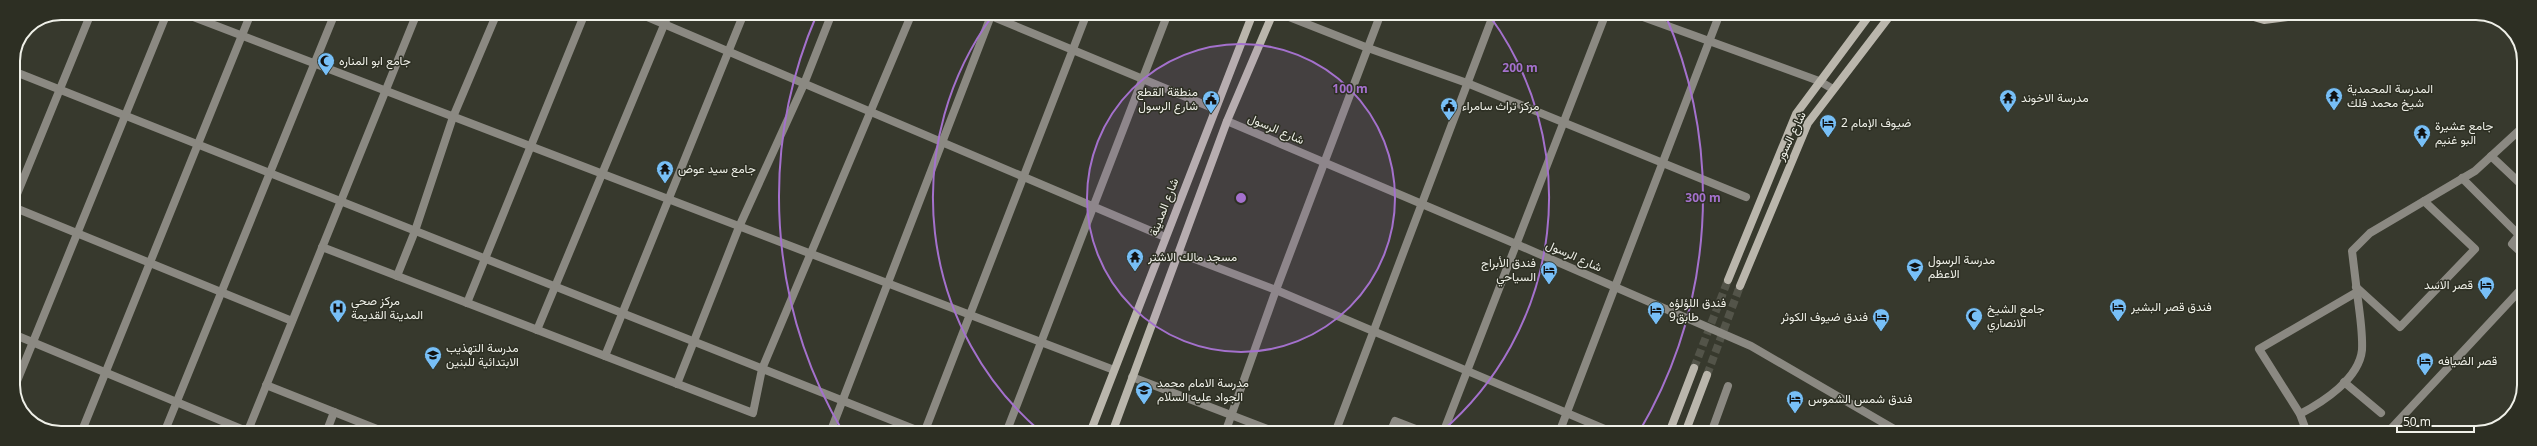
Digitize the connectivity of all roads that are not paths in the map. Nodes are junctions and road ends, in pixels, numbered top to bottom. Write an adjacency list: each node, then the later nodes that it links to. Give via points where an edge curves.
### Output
1 (88, 20): 41 (street)
2 (164, 20): 45 (street)
3 (201, 20): 29 (street)
4 (248, 20): 29 (street)
5 (332, 20): 34 (street)
6 (415, 20): 42 (street)
7 (494, 20): 46 (street)
8 (582, 20): 52 (street)
9 (655, 20): 28 (street)
10 (665, 20): 28 (street)
11 (741, 20): 33 (street)
12 (829, 20): 39 (street)
13 (909, 20): 44 (street)
14 (987, 20): 50 (street)
15 (1003, 20): 32 (street)
16 (1085, 20): 32 (street)
17 (1165, 20): 36 (street)
18 (1250, 20): 43 (main road, شارع المدينة)
19 (1270, 20): 47 (main road)
20 (1297, 20): 31 (street)
21 (1378, 20): 31 (street)
22 (1491, 20): 38 (street)
23 (1603, 20): 48 (street)
24 (1651, 20): 30 (street)
25 (1717, 20): 30 (street)
26 (1866, 20): 37 (main road, شارع السور)
27 (1887, 20): 40 (main road, شارع السور)
28 (664, 24): 33 (street); 57 (street)
29 (242, 36): 34 (street); 51 (street)
30 (1709, 41): 37 (street); 55 (street)
31 (1368, 48): 38 (street); 54 (street)
32 (1074, 51): 36 (street); 58 (street)
33 (729, 52): 39 (street); 63 (street)
34 (315, 64): 42 (street); 56 (street)
35 (20, 74): 41 (street)
36 (1142, 80): 43 (street); 67 (street)
37 (1819, 81): 40 (street); 83 (main road, شارع السور, via 1789,129)
38 (1468, 83): 48 (street); 66 (street)
39 (804, 84): 44 (street); 69 (street)
40 (1834, 89): 86 (main road, شارع السور, via 1803,133)
41 (60, 90): 45 (street); 61 (street)
42 (386, 91): 46 (street); 64 (street)
43 (1215, 109): 73 (main road, شارع المدينة)
44 (872, 112): 50 (street); 79 (street)
45 (125, 116): 51 (street); 72 (street)
46 (453, 117): 52 (street); 71 (street)
47 (1227, 121): 54 (street, شارع الرسول); 78 (main road)
48 (1564, 122): 55 (street); 75 (street)
49 (2517, 132): 53 (street)
50 (942, 142): 58 (street); 84 (street)
51 (198, 145): 56 (street); 81 (street)
52 (531, 146): 57 (street); 80 (street)
53 (2491, 156): 59 (street); 60 (street)
54 (1325, 163): 66 (street, شارع الرسول); 89 (street)
55 (1662, 163): 62 (street); 87 (street)
56 (270, 173): 64 (street); 90 (street)
57 (602, 174): 63 (street); 85 (street)
58 (1025, 177): 67 (street); 94 (street)
59 (2462, 178): 65 (street); 70 (street)
60 (2517, 180)
61 (20, 187)
62 (1746, 197)
63 (668, 199): 69 (street); 93 (street)
64 (341, 201): 71 (street); 76 (street)
65 (2424, 201): 88 (street, via 2370,233 2352,251); 88 (street, via 2475,249 2400,327)
66 (1422, 204): 75 (street, شارع الرسول); 97 (street)
67 (1093, 206): 73 (street); 101 (street)
68 (20, 210): 72 (street)
69 (739, 226): 79 (street); 100 (street)
70 (2517, 228)
71 (415, 231): 80 (street); 82 (street)
72 (78, 233): 81 (street); 99 (street)
73 (1165, 236): 105 (main road, شارع المدينة)
74 (2517, 238): 77 (street, via 2512,244)
75 (1516, 244): 87 (street, شارع الرسول); 107 (street)
76 (322, 247): 82 (street); 95 (street)
77 (2517, 249)
78 (1179, 253): 89 (street); 110 (main road)
79 (812, 254): 84 (street); 104 (street)
80 (485, 259): 85 (street); 92 (street)
81 (150, 263): 90 (street); 106 (street)
82 (397, 276): 92 (street)
83 (1728, 280)
84 (887, 283): 94 (street); 115 (street)
85 (555, 286): 93 (street); 96 (street)
86 (1740, 286)
87 (1614, 288): 118 (street); 145 (street, شارع الرسول, via 1751,346)
88 (2356, 289): 111 (street, via 2362,350 2357,366); 120 (street, via 2259,349)
89 (1276, 290): 97 (street); 121 (street)
90 (222, 292): 95 (street); 116 (street)
91 (2517, 294): 147 (street)
92 (467, 303): 96 (street)
93 (622, 313): 100 (street); 102 (street)
94 (970, 315): 101 (street); 130 (street)
95 (292, 321): 113 (street)
96 (538, 330): 102 (street)
97 (1373, 332): 107 (street); 136 (street)
98 (20, 337): 99 (street)
99 (33, 342): 106 (street); 108 (street)
100 (694, 342): 104 (street); 112 (street)
101 (1041, 342): 105 (street); 131 (street)
102 (604, 356): 112 (street)
103 (1694, 368): 142 (main road)
104 (762, 369): 112 (street, via 753,413); 115 (street)
105 (1114, 370): 132 (main road, شارع المدينة)
106 (106, 372): 116 (street); 122 (street)
107 (1467, 372): 118 (street); 139 (street)
108 (20, 374)
109 (1707, 375): 143 (main road)
110 (1132, 377): 121 (street); 133 (main road)
111 (2344, 382): 119 (street); 120 (street, via 2329,396)
112 (677, 384)
113 (266, 385): 117 (street); 125 (street)
114 (1728, 386): 144 (street)
115 (842, 400): 128 (street); 129 (street)
116 (177, 402): 123 (street); 124 (street)
117 (334, 412): 126 (street); 127 (street)
118 (1566, 413): 140 (street); 141 (street)
119 (2381, 413)
120 (2300, 414): 146 (street)
121 (1231, 415): 134 (street); 135 (street)
122 (85, 426)
123 (167, 426)
124 (234, 426)
125 (250, 426)
126 (329, 426)
127 (369, 426)
128 (833, 426)
129 (907, 426)
130 (927, 426)
131 (1009, 426)
132 (1093, 426)
133 (1114, 426)
134 (1227, 426)
135 (1260, 426)
136 (1338, 426)
137 (1393, 426): 138 (street, via 1395,421)
138 (1408, 426)
139 (1446, 426)
140 (1561, 426)
141 (1597, 426)
142 (1672, 426)
143 (1688, 426)
144 (1714, 426)
145 (1889, 426)
146 (2304, 426)
147 (2394, 426)

